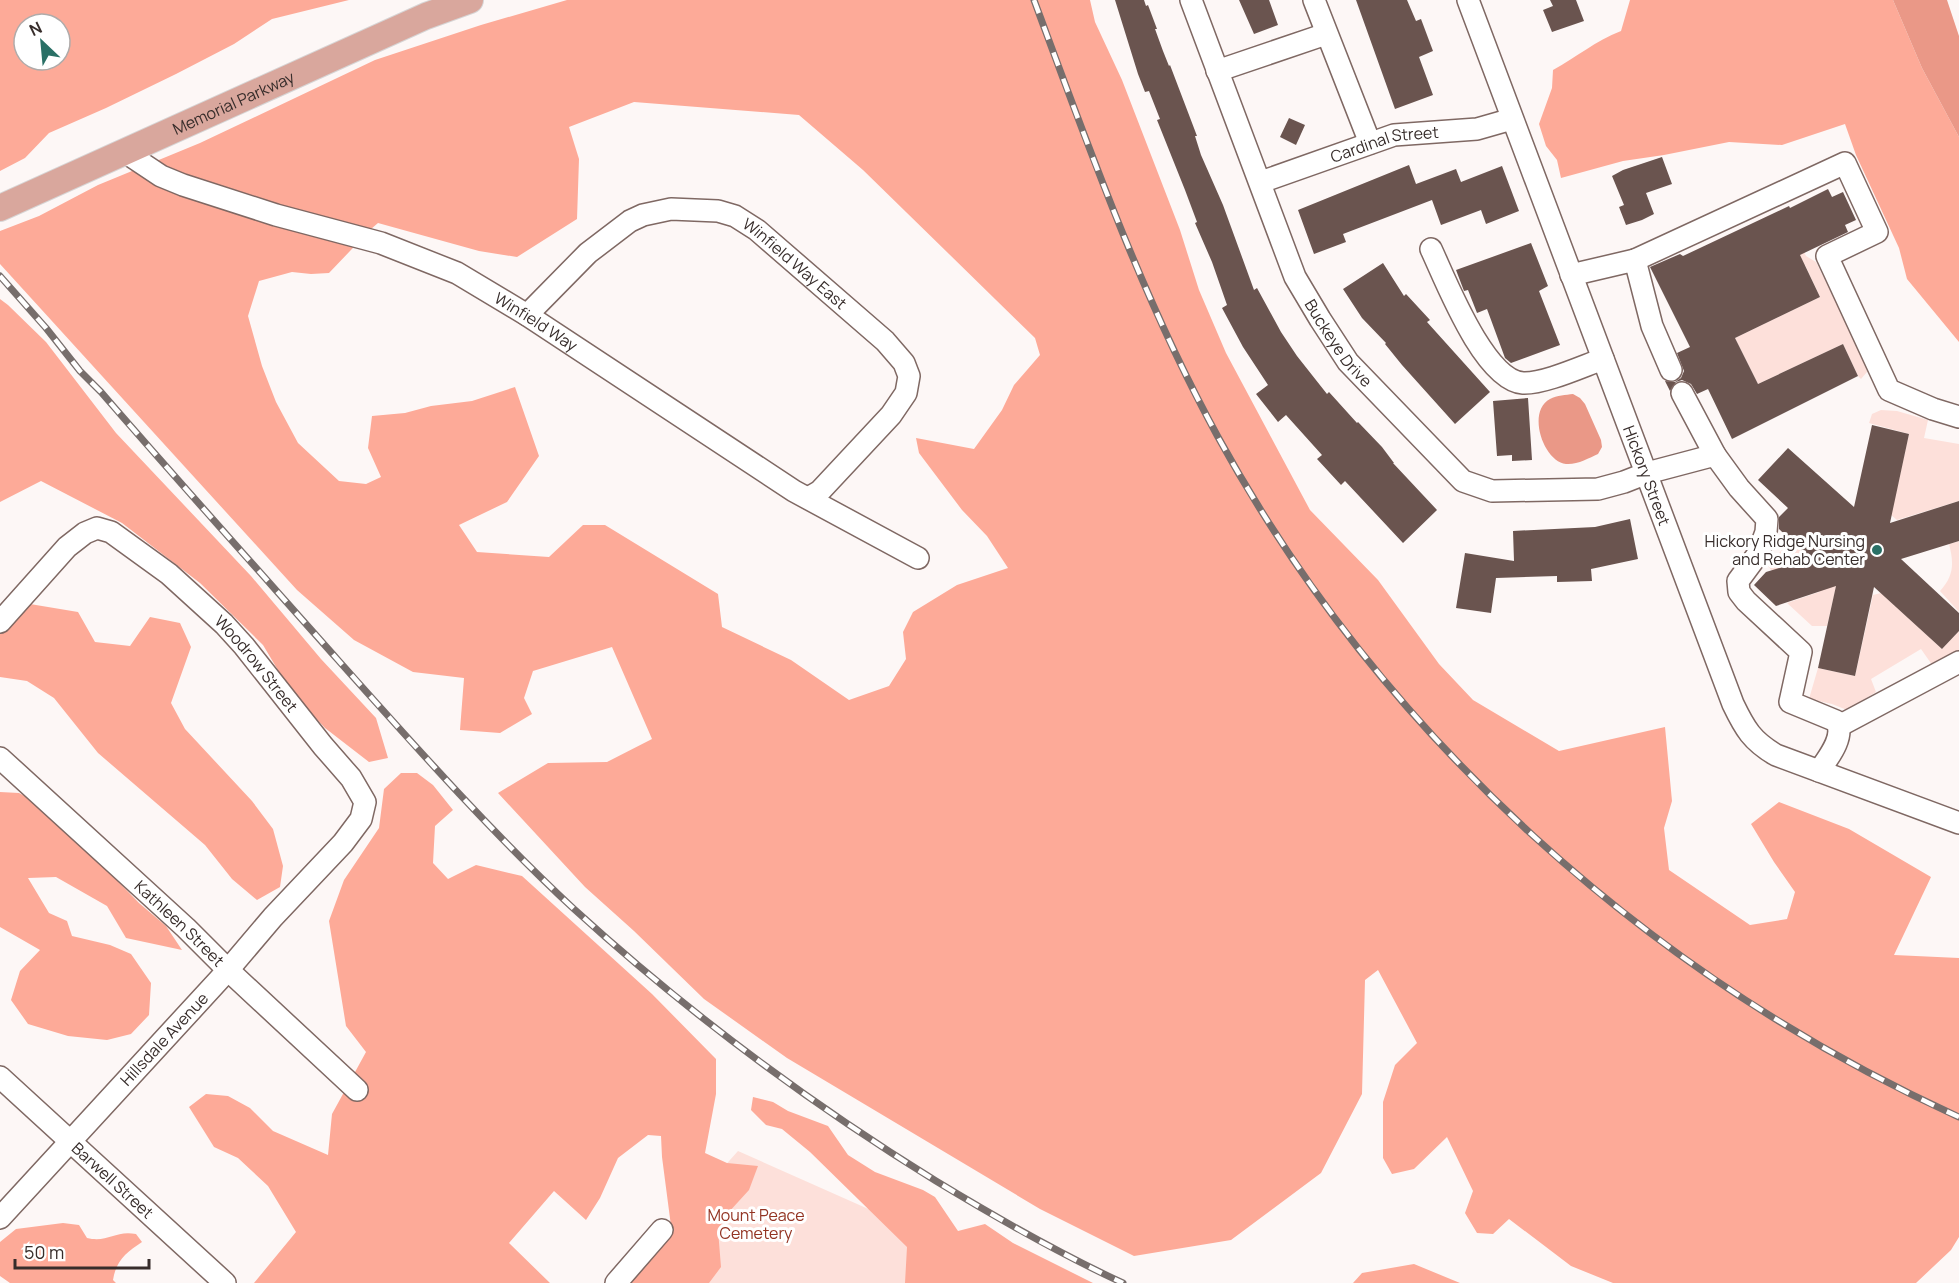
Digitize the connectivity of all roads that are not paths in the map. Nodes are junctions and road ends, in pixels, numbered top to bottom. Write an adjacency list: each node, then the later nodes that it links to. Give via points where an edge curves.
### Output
1 (470, 0): 9 (main road, Memorial Parkway, via 426,16)
2 (1191, 0): 6 (street, Buckeye Drive)
3 (1314, 0): 5 (street)
4 (1468, 0): 7 (street, Hickory Street)
5 (1326, 34): 6 (street); 8 (street)
6 (1217, 71): 10 (street, Buckeye Drive)
7 (1512, 119): 8 (street, Cardinal Street, via 1477,129 1394,135); 14 (street, Hickory Street)
8 (1370, 143): 10 (street, Cardinal Street)
9 (125, 152): 11 (main road, Memorial Parkway); 15 (street, Winfield Way, via 161,176 183,185 381,243 436,264)
10 (1261, 182): 21 (street, Buckeye Drive, via 1295,277 1343,356 1463,481 1491,491 1598,489)
11 (0, 208)
12 (1431, 249): 16 (street, via 1479,347 1501,372 1522,383 1544,380)
13 (1635, 260): 14 (street); 17 (street, via 1652,326); 19 (street, via 1845,163 1878,232 1827,256 1889,390)
14 (1571, 275): 16 (street, Hickory Street)
15 (527, 315): 22 (street, Winfield Way); 22 (street, Winfield Way East, via 588,253 643,215 678,209 718,211 757,230 885,341 904,363 909,376 906,393 891,415)
16 (1603, 359): 21 (street, Hickory Street)
17 (1671, 370)
18 (1682, 393): 20 (street)
19 (1959, 417)
20 (1715, 454): 21 (street, Buckeye Drive); 26 (street, via 1767,519 1758,554 1738,581 1739,592 1800,652 1790,702 1836,721)
21 (1647, 473): 28 (street, Hickory Street, via 1743,724 1750,736 1776,755)
22 (808, 498): 23 (street, Winfield Way)
23 (918, 558)
24 (0, 622): 30 (street, Woodrow Street, via 85,533 97,528 111,532 169,574 244,646 351,778 365,802 361,819)
25 (1959, 662): 26 (street)
26 (1839, 726): 28 (street, via 1834,747)
27 (0, 758): 31 (street, Kathleen Street)
28 (1820, 771): 29 (street, Hickory Street)
29 (1959, 823)
30 (328, 859): 31 (street, Hillsdale Avenue)
31 (228, 970): 33 (street, Kathleen Street); 34 (street, Hillsdale Avenue)
32 (0, 1077): 34 (street, Barwell Street)
33 (357, 1090)
34 (70, 1141): 35 (street, Hillsdale Avenue); 37 (street, Barwell Street)
35 (0, 1218)
36 (662, 1230): 38 (street)
37 (225, 1283)
38 (616, 1283)

